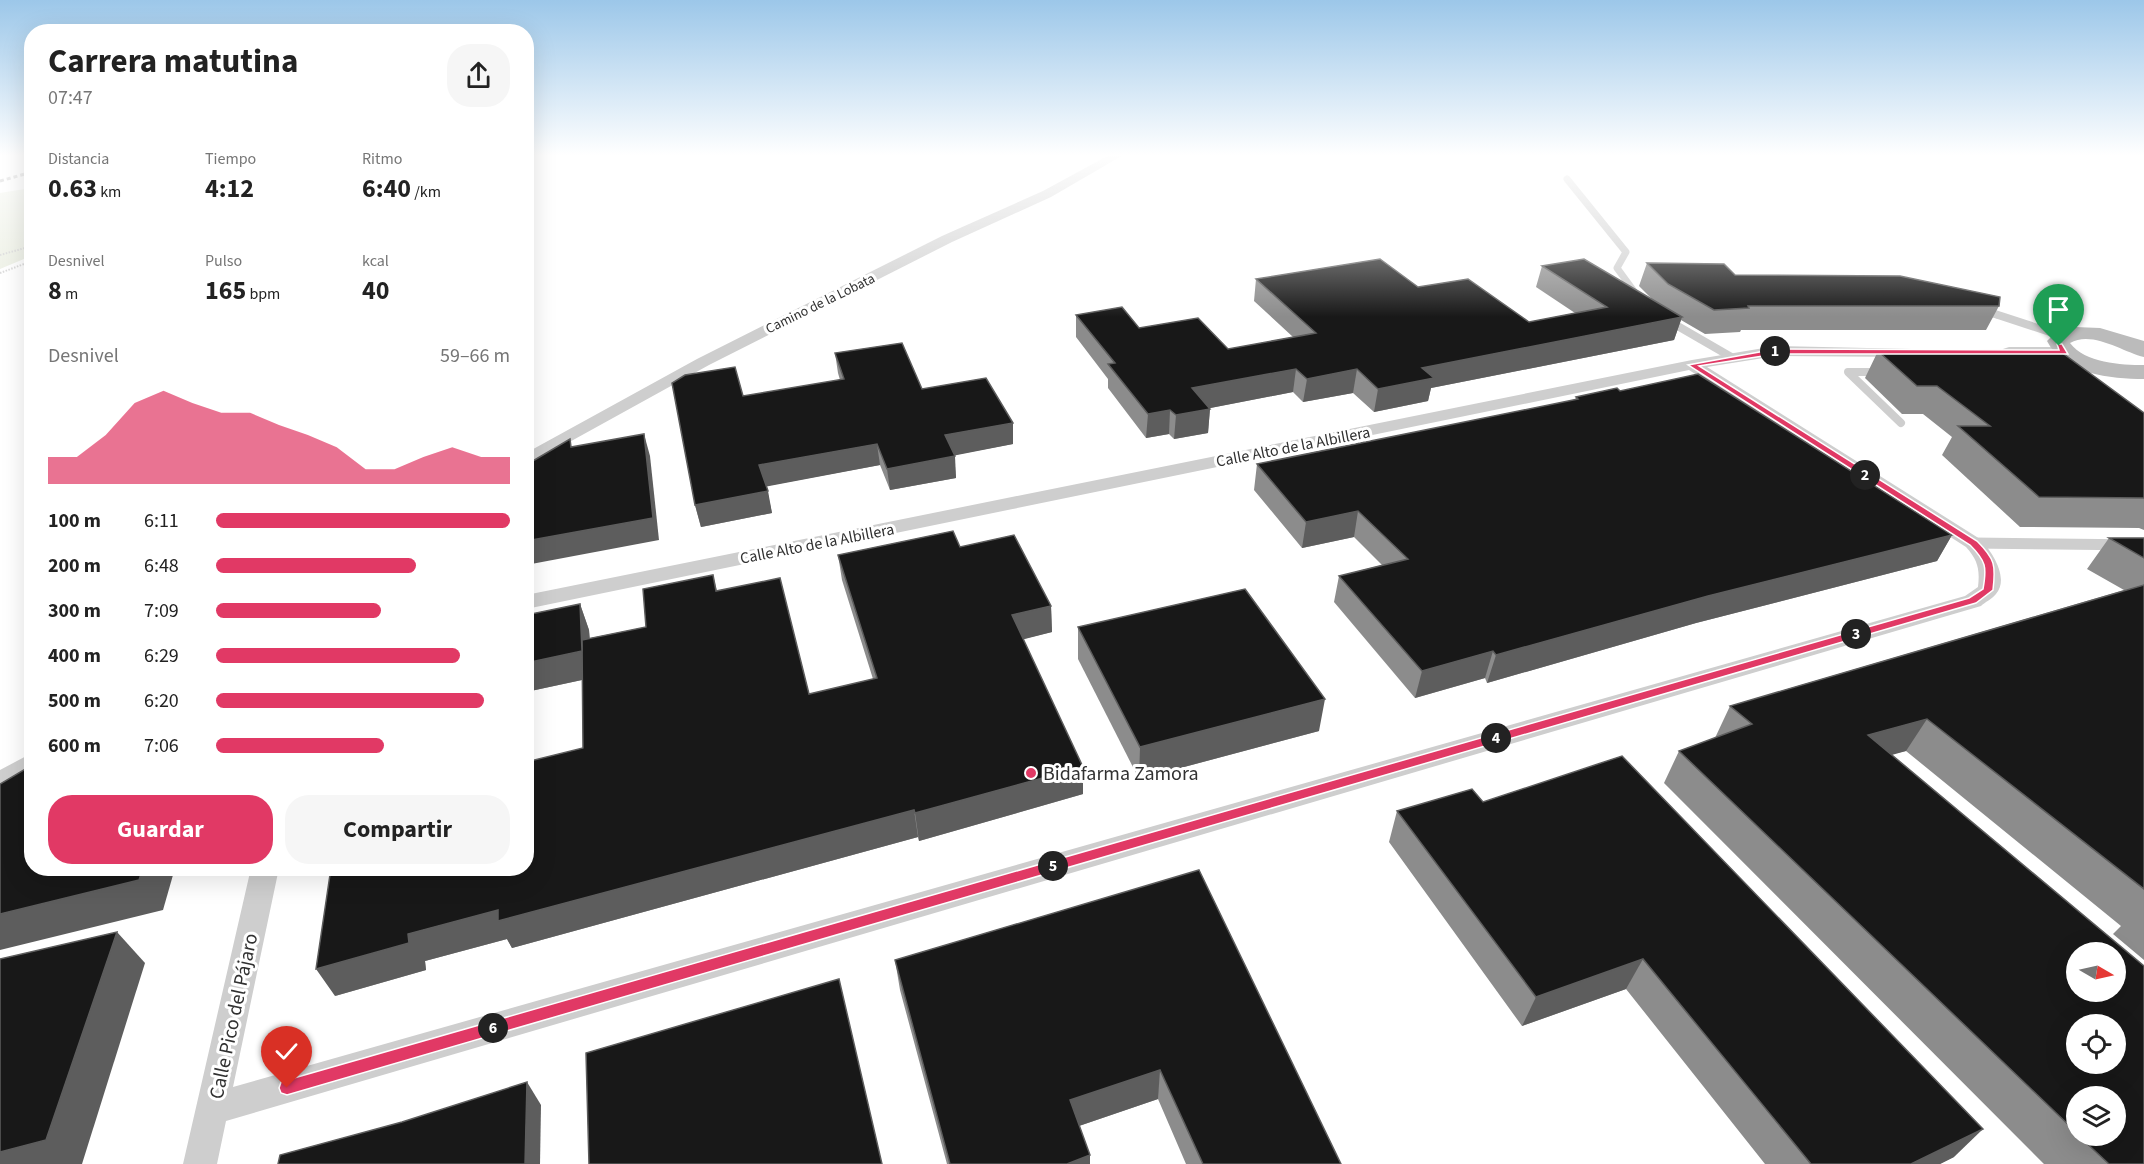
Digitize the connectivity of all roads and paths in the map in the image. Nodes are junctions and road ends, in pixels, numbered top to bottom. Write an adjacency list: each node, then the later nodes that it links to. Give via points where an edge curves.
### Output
1 (1015, 208): 21 (street, Camino de la Lobata, via 713,357)
2 (1590, 208): 7 (lane, via 1626,252 1617,268)
3 (24, 248): 4 (path)
4 (0, 255)
5 (24, 264): 6 (path)
6 (0, 273)
7 (1645, 303)
8 (1985, 311): 10 (lane)
9 (1663, 317): 14 (lane)
10 (2064, 344): 11 (street, via 2082,333 2127,342); 13 (street); 16 (street)
11 (2144, 350)
12 (1919, 352): 14 (street, Calle Alto de la Albillera, via 1776,351)
13 (1991, 352)
14 (1733, 358): 15 (street, Calle Alto de la Albillera)
15 (1692, 365): 22 (street); 24 (street, Calle Alto de la Albillera)
16 (2103, 368): 18 (street); 19 (street)
17 (1894, 372): 20 (lane, via 1848,372)
18 (2144, 372)
19 (2144, 389)
20 (1901, 423)
21 (534, 457)
22 (1973, 543): 23 (lane); 28 (street, via 1986,556 1991,571 1988,590 1972,601)
23 (2144, 545)
24 (534, 600)
25 (24, 767): 26 (street)
26 (0, 782)
27 (263, 876): 28 (street, Calle Pico del Pájaro)
28 (212, 1109): 29 (street, Calle Pico del Pájaro)
29 (200, 1164)

